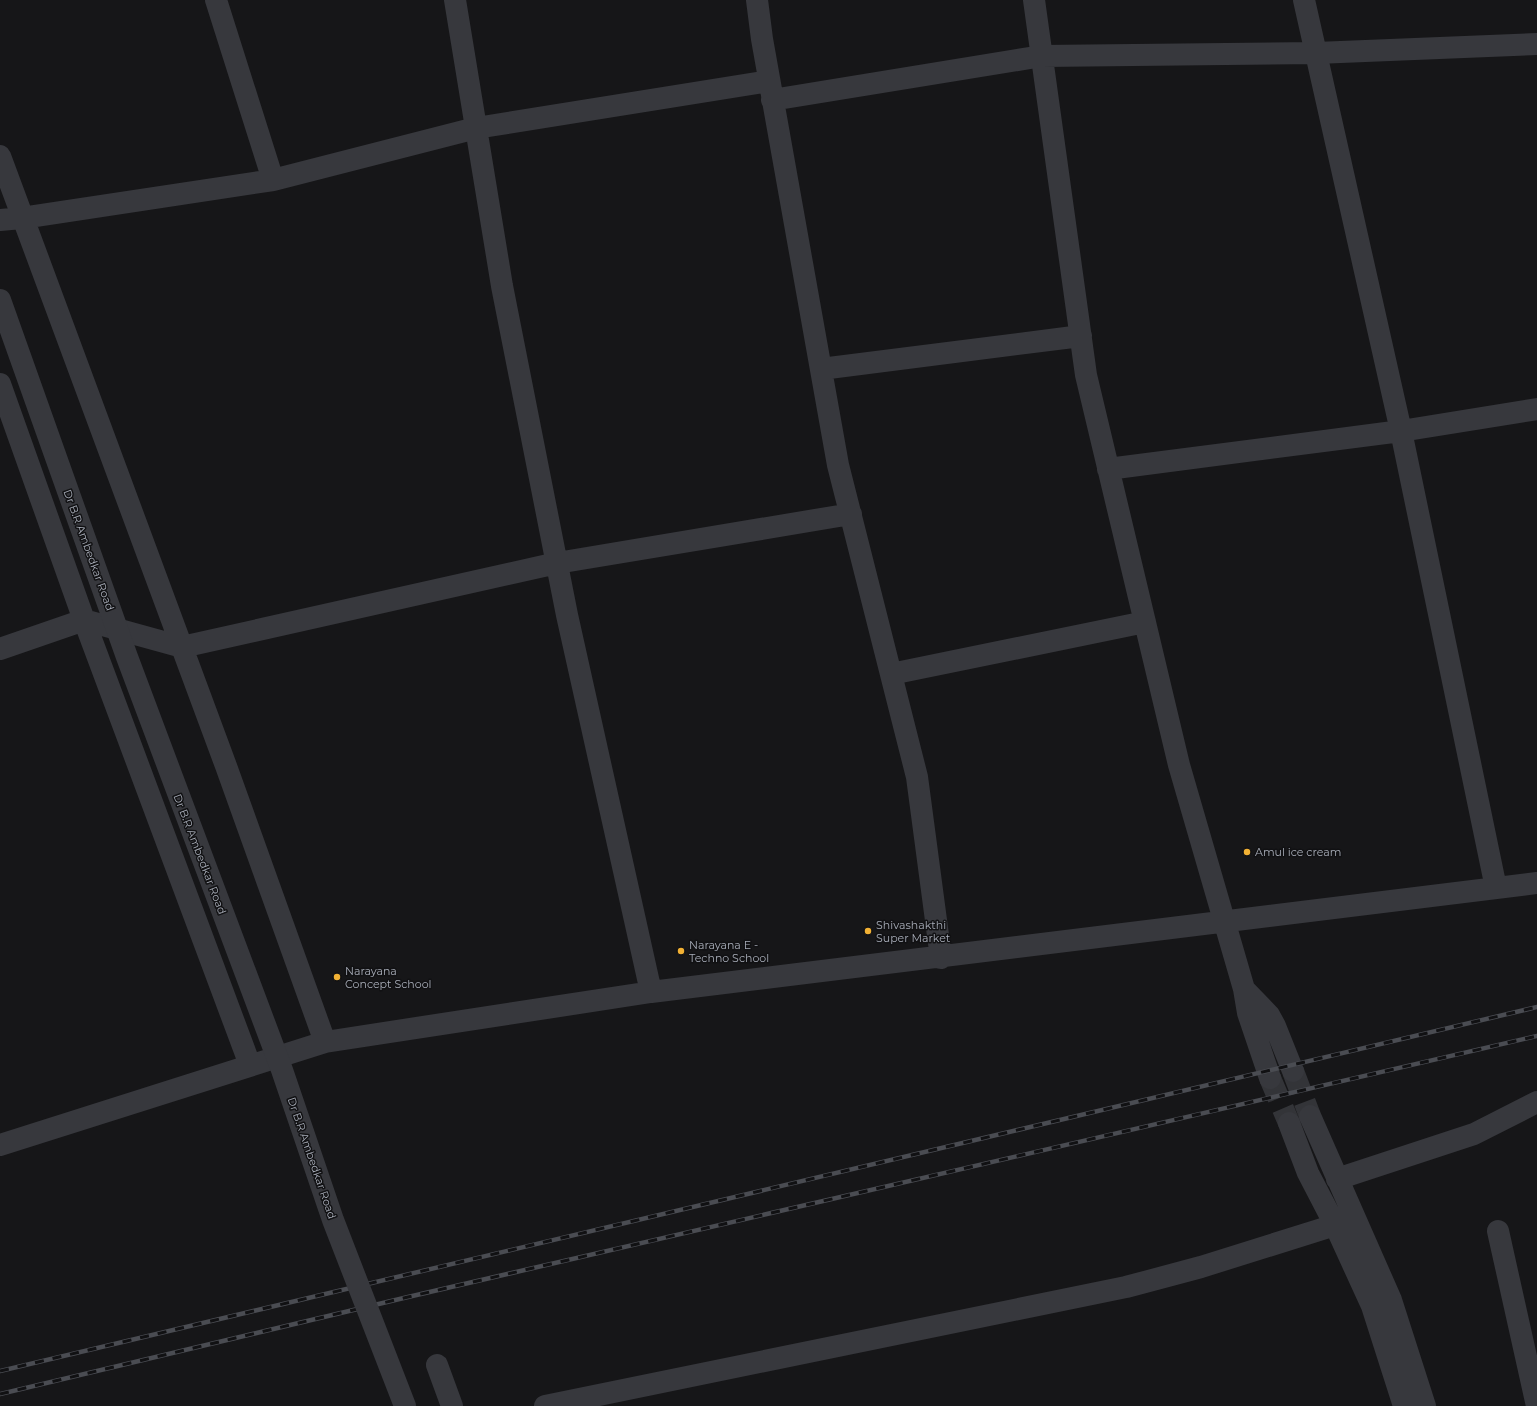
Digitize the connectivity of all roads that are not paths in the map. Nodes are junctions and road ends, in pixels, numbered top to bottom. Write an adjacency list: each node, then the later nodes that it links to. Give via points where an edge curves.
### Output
1 (216, 0): 12 (street)
2 (455, 0): 10 (street)
3 (757, 0): 9 (street)
4 (1034, 0): 8 (street)
5 (1304, 0): 7 (street)
6 (1537, 44): 7 (street)
7 (1316, 53): 8 (street); 20 (street)
8 (1042, 56): 9 (street); 16 (street)
9 (771, 91): 10 (street); 17 (street)
10 (476, 128): 12 (street); 23 (street, via 502,286)
11 (0, 156): 13 (street)
12 (272, 180): 13 (street)
13 (22, 218): 14 (street); 26 (street)
14 (0, 220)
15 (0, 300): 47 (street, Dr B.R Ambedkar Road, bridge, via 127,657 282,1070 333,1220)
16 (1081, 336): 17 (street); 21 (street, via 1086,375)
17 (821, 369): 22 (street, via 838,465)
18 (0, 384): 24 (street)
19 (1537, 409): 20 (street)
20 (1400, 431): 21 (street); 30 (street)
21 (1108, 469): 25 (street)
22 (851, 514): 23 (street); 28 (street)
23 (557, 563): 26 (street); 34 (street)
24 (84, 620): 26 (street); 27 (street); 36 (street)
25 (1145, 622): 28 (street); 31 (street, via 1179,765)
26 (182, 646): 35 (street)
27 (0, 649)
28 (891, 674): 32 (street, via 917,777)
29 (1537, 883): 30 (street)
30 (1496, 888): 31 (street)
31 (1224, 922): 32 (street); 33 (street)
32 (941, 958): 34 (street)
33 (1244, 989): 37 (street, via 1269,1015); 38 (street, via 1248,1013)
34 (651, 992): 35 (street)
35 (325, 1042): 36 (street)
36 (250, 1065): 42 (street)
37 (1293, 1071)
38 (1270, 1078)
39 (1537, 1102): 43 (street, via 1474,1134)
40 (1310, 1116): 43 (street)
41 (1289, 1123): 44 (street, via 1308,1173)
42 (0, 1145)
43 (1337, 1179): 51 (street, via 1391,1300)
44 (1335, 1225): 49 (street, via 1201,1267 1126,1287); 50 (street, via 1372,1306)
45 (1498, 1231): 52 (street)
46 (436, 1365): 48 (street)
47 (405, 1406)
48 (452, 1406)
49 (545, 1406)
50 (1404, 1406)
51 (1425, 1406)
52 (1537, 1406)

